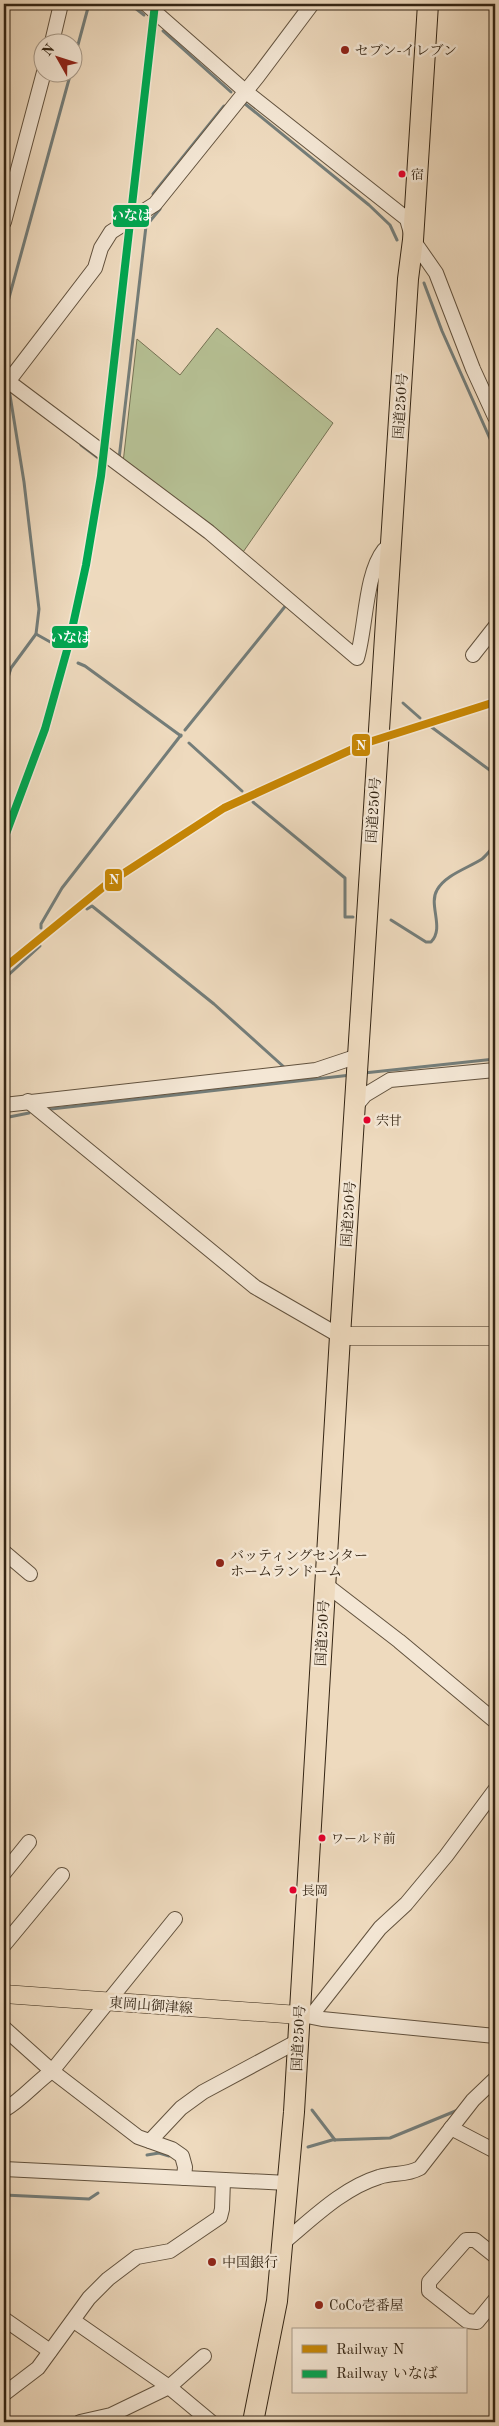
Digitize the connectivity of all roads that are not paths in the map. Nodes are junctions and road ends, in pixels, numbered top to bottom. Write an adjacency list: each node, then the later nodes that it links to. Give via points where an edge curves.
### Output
1 (61, 4): 5 (street)
2 (146, 4): 7 (street)
3 (312, 4): 7 (street)
4 (428, 4): 9 (highway, 国道250号)
5 (54, 32)
6 (41, 82): 8 (street)
7 (245, 91): 9 (street, via 407,219); 12 (street, via 155,204 111,232 101,248 95,268)
8 (4, 222)
9 (413, 240): 10 (street); 11 (highway, 国道250号)
10 (436, 273): 11 (street, via 415,271); 13 (street)
11 (408, 280): 14 (highway, 国道250号)
12 (6, 384): 14 (street, via 209,532 357,658 378,558 384,550)
13 (495, 417)
14 (391, 549): 17 (highway, 国道250号)
15 (495, 627): 16 (street)
16 (473, 655)
17 (357, 1067): 19 (street); 21 (highway, 国道250号)
18 (495, 1070): 21 (street, via 390,1080 365,1095)
19 (28, 1101): 20 (street); 22 (street, via 255,1287)
20 (4, 1105)
21 (355, 1106): 22 (highway, 国道250号)
22 (340, 1336): 23 (main road); 26 (highway, 国道250号)
23 (495, 1336)
24 (4, 1552): 25 (street)
25 (30, 1574)
26 (325, 1584): 27 (street); 36 (highway, 国道250号)
27 (495, 1722)
28 (495, 1790): 36 (street, via 406,1904 380,1928)
29 (29, 1842): 30 (street)
30 (4, 1873)
31 (62, 1875): 33 (street)
32 (175, 1918): 35 (street)
33 (4, 1945)
34 (4, 1994): 35 (main road, 東岡山御津線)
35 (107, 2002): 36 (main road, 東岡山御津線); 40 (street)
36 (305, 2015): 38 (street); 39 (highway, 国道250号)
37 (4, 2028): 40 (street)
38 (495, 2036)
39 (298, 2041): 44 (street, via 203,2092 181,2108); 49 (highway, 国道250号)
40 (52, 2071): 42 (street, via 23,2098); 44 (street, via 138,2137)
41 (495, 2079): 43 (street)
42 (4, 2110)
43 (451, 2128): 45 (street); 50 (street, via 420,2168 408,2174 380,2176 350,2190)
44 (150, 2141): 47 (street, via 182,2156)
45 (495, 2151)
46 (4, 2169): 47 (street)
47 (184, 2178): 48 (street)
48 (223, 2180): 49 (street); 54 (street, via 220,2216 170,2251 138,2257 89,2298)
49 (288, 2183): 50 (highway, 国道250号)
50 (292, 2235): 61 (highway, 国道250号)
51 (494, 2252): 52 (street, via 475,2240 466,2240 429,2282 429,2291 467,2321 477,2322)
52 (495, 2300)
53 (4, 2318): 55 (street)
54 (74, 2321): 55 (street); 57 (street)
55 (50, 2351): 58 (street, via 38,2368)
56 (204, 2356): 57 (street)
57 (169, 2387): 59 (street, via 112,2415); 60 (street)
58 (4, 2394)
59 (80, 2422)
60 (211, 2422)
61 (253, 2422)

